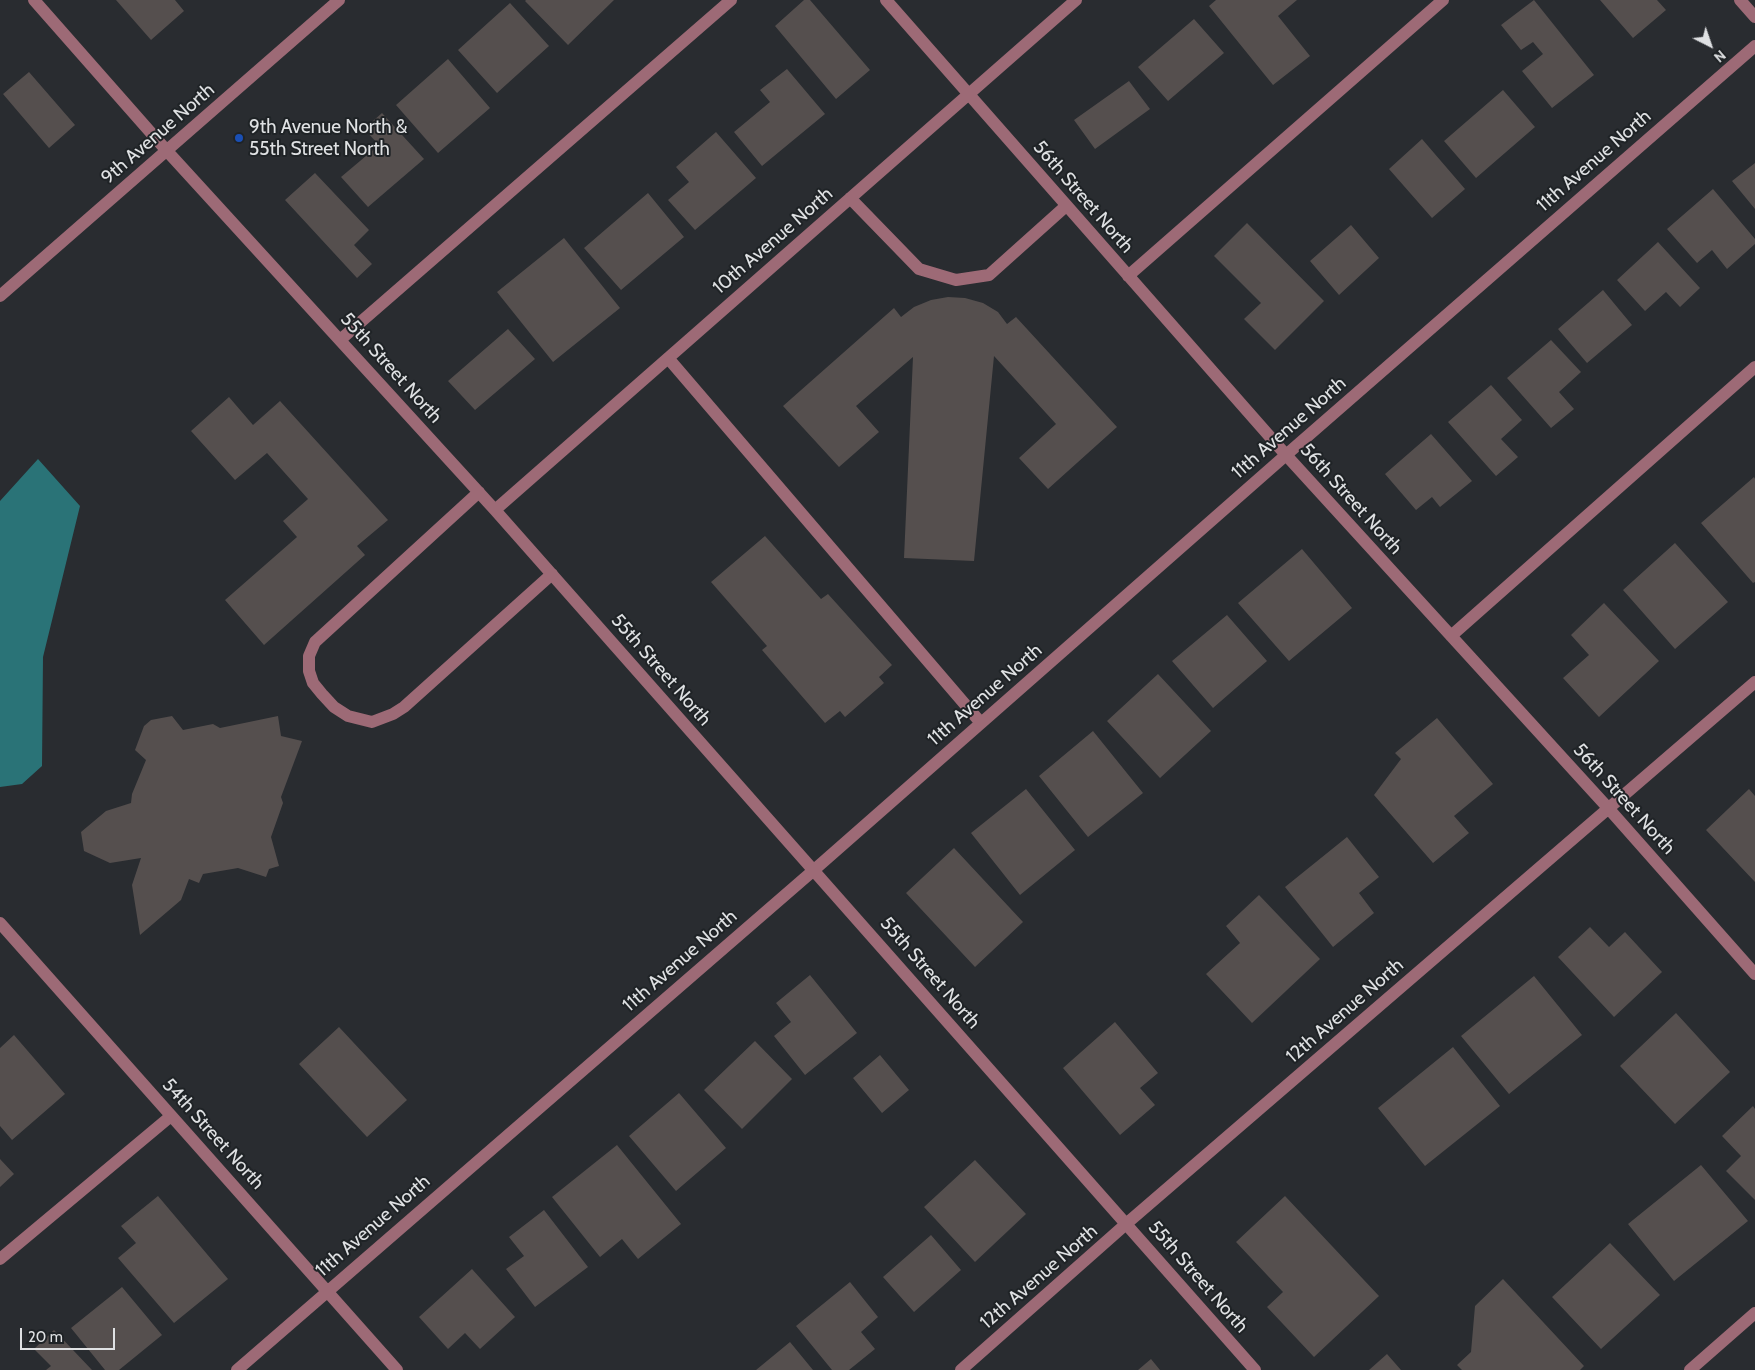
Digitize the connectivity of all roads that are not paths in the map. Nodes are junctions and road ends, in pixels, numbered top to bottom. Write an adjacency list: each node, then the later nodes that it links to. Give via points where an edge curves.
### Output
1 (34, 0): 11 (street, 55th Street North)
2 (339, 0): 11 (street, 9th Avenue North)
3 (731, 0): 16 (street)
4 (886, 0): 10 (street, 56th Street North)
5 (1076, 0): 10 (street, 10th Avenue North)
6 (1442, 0): 14 (street)
7 (1740, 0): 8 (street)
8 (1755, 16)
9 (1755, 46): 19 (street, 11th Avenue North)
10 (968, 94): 12 (street, 10th Avenue North); 13 (street, 56th Street North)
11 (167, 151): 15 (street, 9th Avenue North); 16 (street, 55th Street North)
12 (850, 198): 13 (street, via 919,269 956,280 989,275); 17 (street, 10th Avenue North)
13 (1066, 206): 14 (street, 56th Street North)
14 (1128, 276): 19 (street, 56th Street North)
15 (0, 296)
16 (340, 340): 20 (street, 55th Street North)
17 (668, 358): 21 (street, 10th Avenue North); 25 (street)
18 (1755, 367): 23 (street)
19 (1286, 455): 23 (street, 56th Street North); 25 (street, 11th Avenue North)
20 (479, 492): 21 (street, 55th Street North); 22 (street, via 315,642 309,656 309,671 322,694 348,716 372,722 393,714)
21 (495, 510): 22 (street, 55th Street North)
22 (552, 574): 27 (street, 55th Street North)
23 (1451, 636): 26 (street, 56th Street North)
24 (1755, 682): 26 (street, 12th Avenue North)
25 (981, 723): 27 (street, 11th Avenue North)
26 (1609, 809): 30 (street, 56th Street North); 32 (street, 12th Avenue North)
27 (814, 870): 32 (street, 55th Street North); 34 (street, 11th Avenue North)
28 (0, 923): 29 (street, 54th Street North)
29 (5, 938): 31 (street, 54th Street North)
30 (1755, 974)
31 (171, 1116): 33 (street); 34 (street, 54th Street North)
32 (1126, 1224): 38 (street, 12th Avenue North); 39 (street, 55th Street North)
33 (0, 1259)
34 (327, 1291): 36 (street, 11th Avenue North); 37 (street, 54th Street North)
35 (1755, 1313): 40 (street)
36 (237, 1370)
37 (397, 1370)
38 (961, 1370)
39 (1255, 1370)
40 (1690, 1370)

